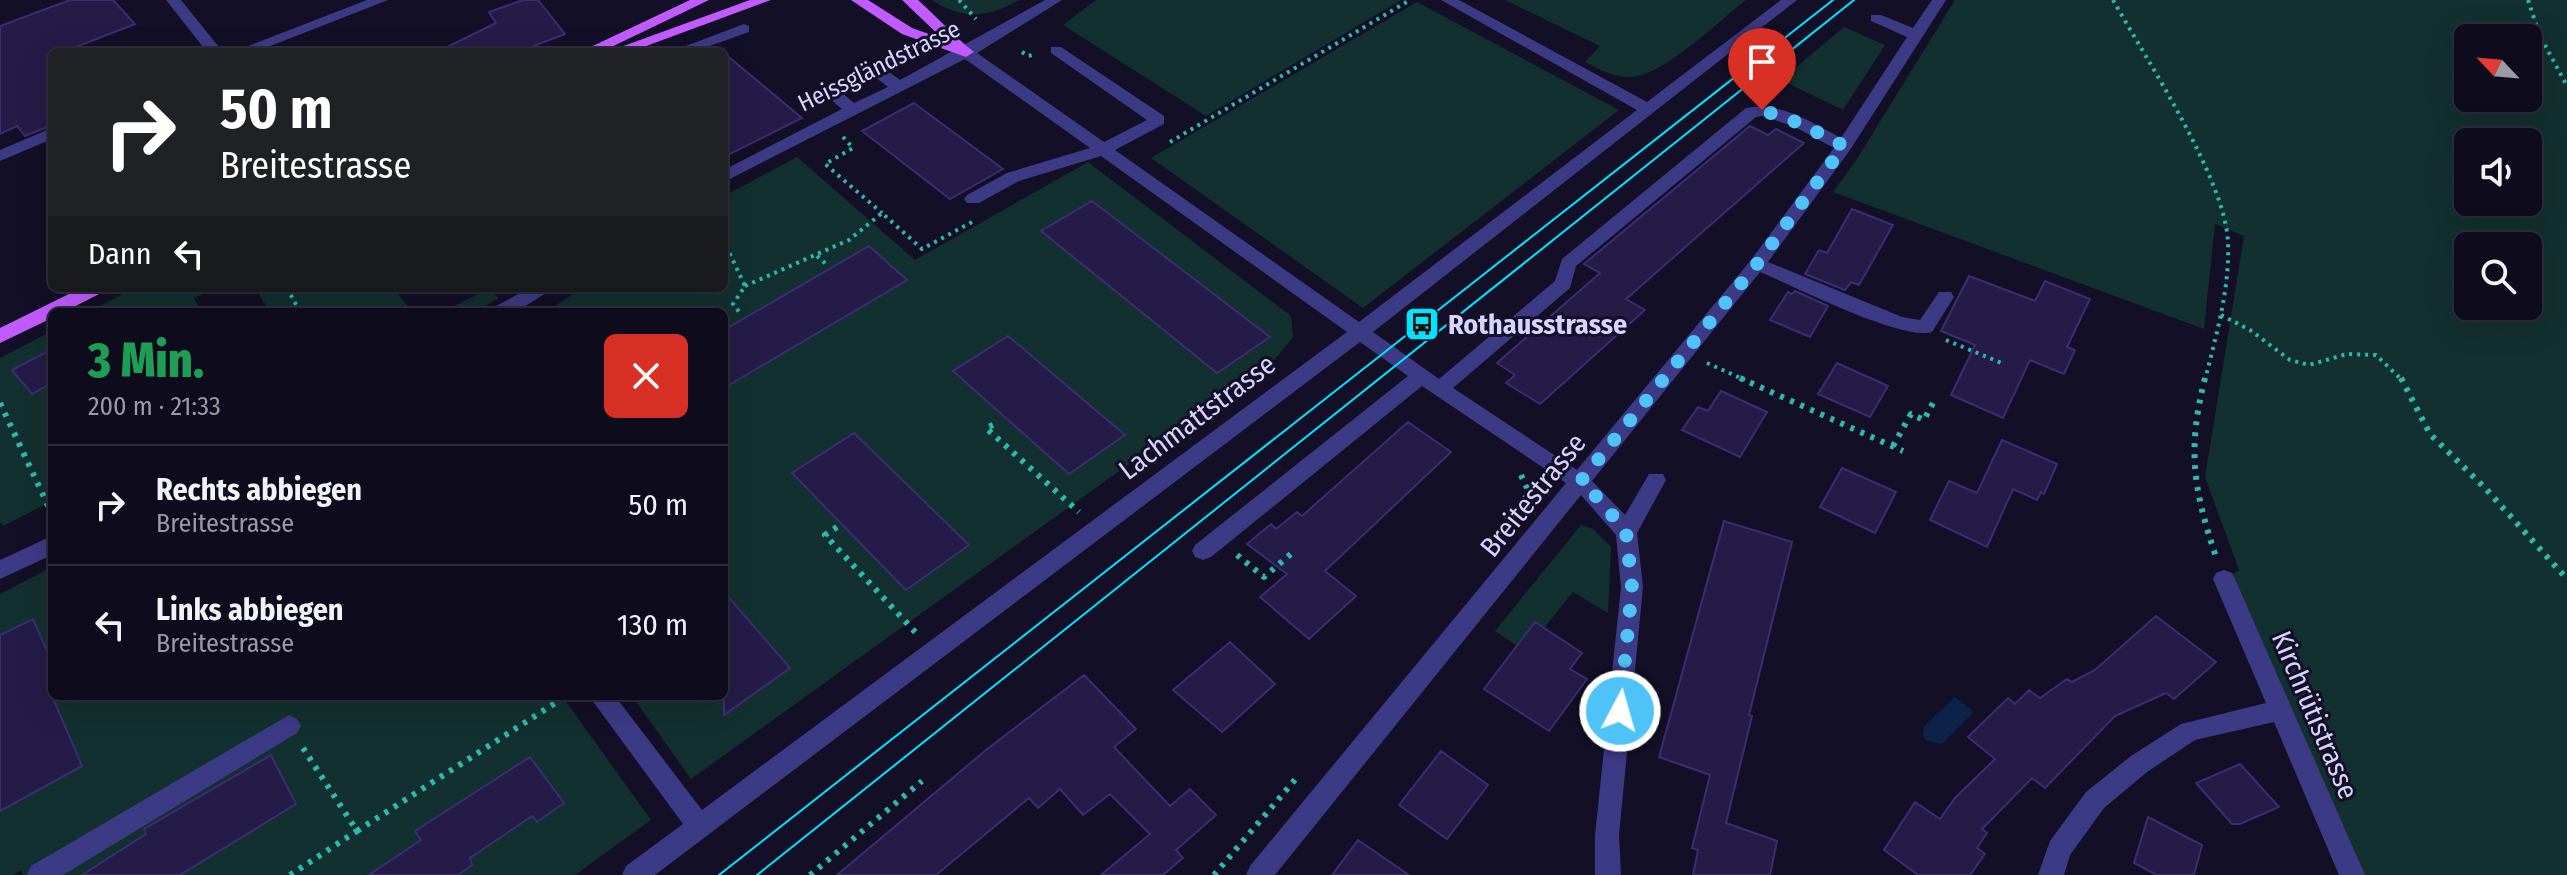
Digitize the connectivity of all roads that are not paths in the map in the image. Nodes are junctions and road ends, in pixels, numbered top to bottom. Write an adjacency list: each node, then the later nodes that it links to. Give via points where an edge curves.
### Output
1 (173, 0): 15 (street)
2 (381, 0): 16 (street)
3 (702, 0): 17 (main road)
4 (733, 0): 18 (main road)
5 (764, 0): 19 (main road)
6 (858, 0): 21 (main road, via 907,31)
7 (909, 0): 21 (main road)
8 (1055, 0): 21 (street, Heissgländstrasse, via 999,36)
9 (1448, 0): 27 (street)
10 (1790, 0): 27 (street, Lachmattstrasse)
11 (1939, 0): 14 (street, Breitestrasse)
12 (1876, 18): 14 (street)
13 (744, 29): 20 (street)
14 (1916, 35): 29 (street, Breitestrasse)
15 (212, 48)
16 (252, 48)
17 (597, 48)
18 (610, 48)
19 (626, 48)
20 (689, 48)
21 (961, 49): 24 (street, Heissgländstrasse); 30 (street)
22 (1056, 50): 30 (street, via 1158,120)
23 (876, 70): 24 (street)
24 (897, 86): 26 (street, Heissgländstrasse)
25 (829, 90): 26 (street)
26 (851, 109): 32 (street, Heissgländstrasse)
27 (1650, 110): 41 (street, Lachmattstrasse)
28 (48, 135): 31 (street)
29 (1844, 146): 34 (street, Breitestrasse); 44 (street, via 1799,123 1762,110 1752,112 1568,263 1564,284)
30 (1103, 150): 33 (street, via 1013,177); 41 (street)
31 (0, 156)
32 (728, 175)
33 (973, 199)
34 (1757, 264): 37 (street, via 1899,323 1925,327); 46 (street, Breitestrasse)
35 (89, 292): 38 (main road)
36 (538, 292): 39 (street)
37 (1945, 297)
38 (57, 308)
39 (508, 308)
40 (48, 312): 42 (main road)
41 (1360, 332): 43 (street); 55 (street, Lachmattstrasse)
42 (0, 336)
43 (1421, 376): 44 (street); 48 (street)
44 (1440, 389): 46 (street)
45 (1656, 480): 47 (street)
46 (1580, 482): 47 (street); 58 (street, Breitestrasse)
47 (1626, 532): 59 (street, via 1632,587 1607,835)
48 (1210, 545)
49 (48, 547): 50 (street)
50 (0, 570)
51 (2224, 579): 53 (street, Kirchrütistrasse)
52 (604, 700): 55 (street)
53 (2279, 710): 60 (street, via 2189,731 2139,764 2095,800 2059,849); 61 (street, Kirchrütistrasse)
54 (289, 726): 56 (street)
55 (700, 827): 57 (street, Lachmattstrasse)
56 (40, 875)
57 (635, 875)
58 (1259, 875)
59 (1608, 875)
60 (2051, 875)
61 (2352, 875)

